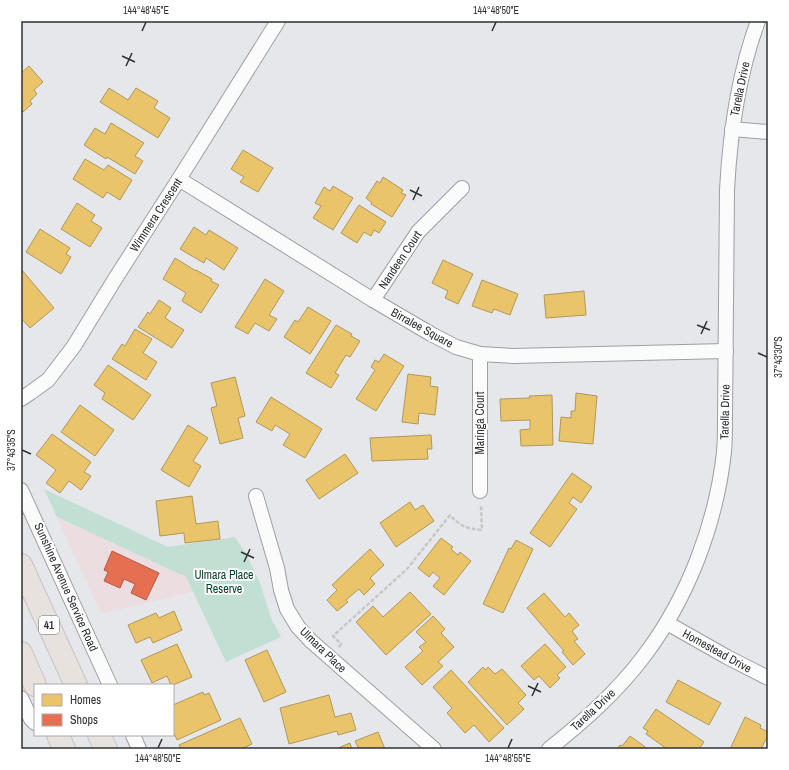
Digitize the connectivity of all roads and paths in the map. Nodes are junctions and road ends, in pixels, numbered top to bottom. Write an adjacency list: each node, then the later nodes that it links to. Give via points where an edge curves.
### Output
1 (278, 21): 5 (street, Wimmera Crescent)
2 (758, 21): 3 (street, Tarella Drive, via 741,78)
3 (732, 129): 4 (street); 8 (street, Tarella Drive, via 727,190)
4 (768, 132)
5 (179, 179): 7 (street, Birralee Square); 10 (street, Wimmera Crescent, via 74,346 48,380)
6 (462, 188): 7 (street, Nandeen Court, via 418,232)
7 (373, 300): 9 (street, Birralee Square, via 456,347)
8 (726, 351): 9 (street, Birralee Square, via 513,356); 15 (street, Tarella Drive, via 724,452 717,495 698,558)
9 (480, 354): 12 (street, Maringa Court)
10 (21, 399)
11 (21, 490): 21 (street, Sunshine Avenue Service Road)
12 (480, 491): 17 (path, via 482,530 466,527 450,515 407,569 333,636 341,644)
13 (256, 496): 17 (street, Ulmara Place, via 287,609 310,641)
14 (21, 565): 20 (main road, 41)
15 (667, 623): 18 (street, Homestead Drive); 27 (street, Tarella Drive, via 618,687)
16 (21, 653): 19 (main road)
17 (329, 658): 26 (street, Ulmara Place)
18 (768, 678)
19 (35, 684)
20 (76, 684)
21 (110, 684)
22 (21, 698): 23 (street)
23 (34, 722)
24 (133, 736): 25 (street)
25 (139, 749)
26 (434, 749)
27 (549, 749)

